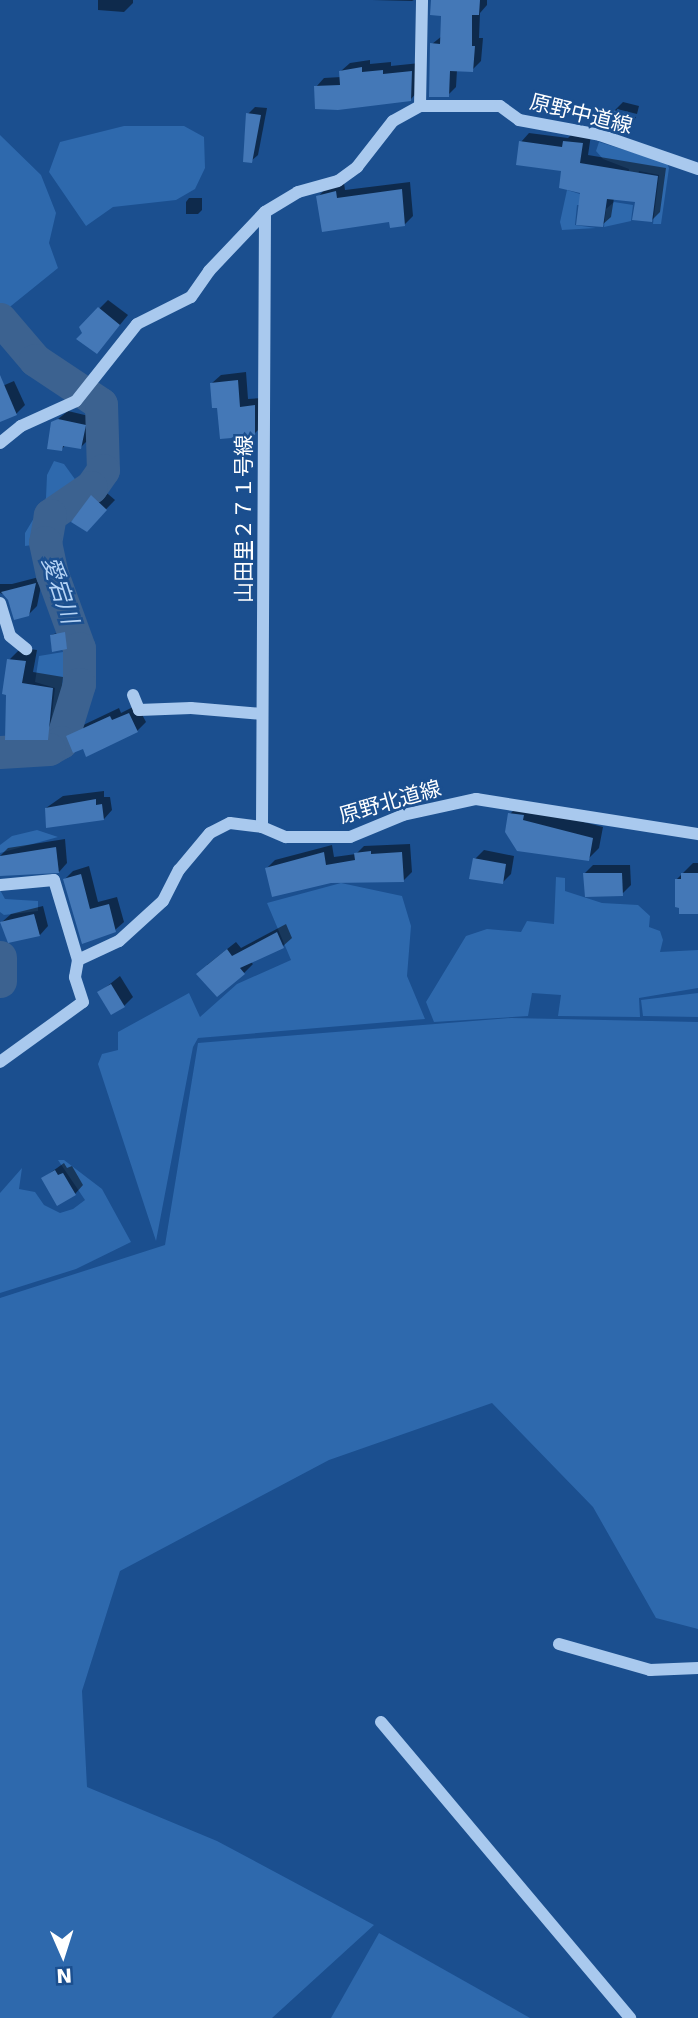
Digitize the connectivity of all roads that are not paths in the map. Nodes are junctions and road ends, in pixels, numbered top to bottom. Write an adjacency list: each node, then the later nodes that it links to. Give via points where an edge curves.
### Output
1 (422, 0): 2 (street)
2 (420, 106): 3 (street, 原野中道線, via 500,106 519,120 600,135); 4 (street, via 393,121 357,167 338,181 298,192)
3 (698, 169)
4 (265, 212): 5 (street, via 191,297 137,324 76,401 21,426); 9 (street, 山田里２７１号線)
5 (0, 443)
6 (0, 603): 7 (street, via 10,636)
7 (26, 649)
8 (133, 695): 9 (street, via 139,710 191,708)
9 (262, 714): 10 (street, 山田里２７１号線)
10 (262, 827): 11 (street, 原野北道線, via 286,837 350,837 403,815 476,799); 13 (street, 原野北道線, via 230,823 210,833 179,870 163,901 119,941)
11 (698, 834)
12 (0, 885): 13 (street, via 54,880)
13 (78, 960): 14 (street, via 75,977 83,1002)
14 (0, 1062)
15 (559, 1644): 16 (street, via 650,1670)
16 (698, 1668)
17 (381, 1722): 18 (street)
18 (630, 2018)

